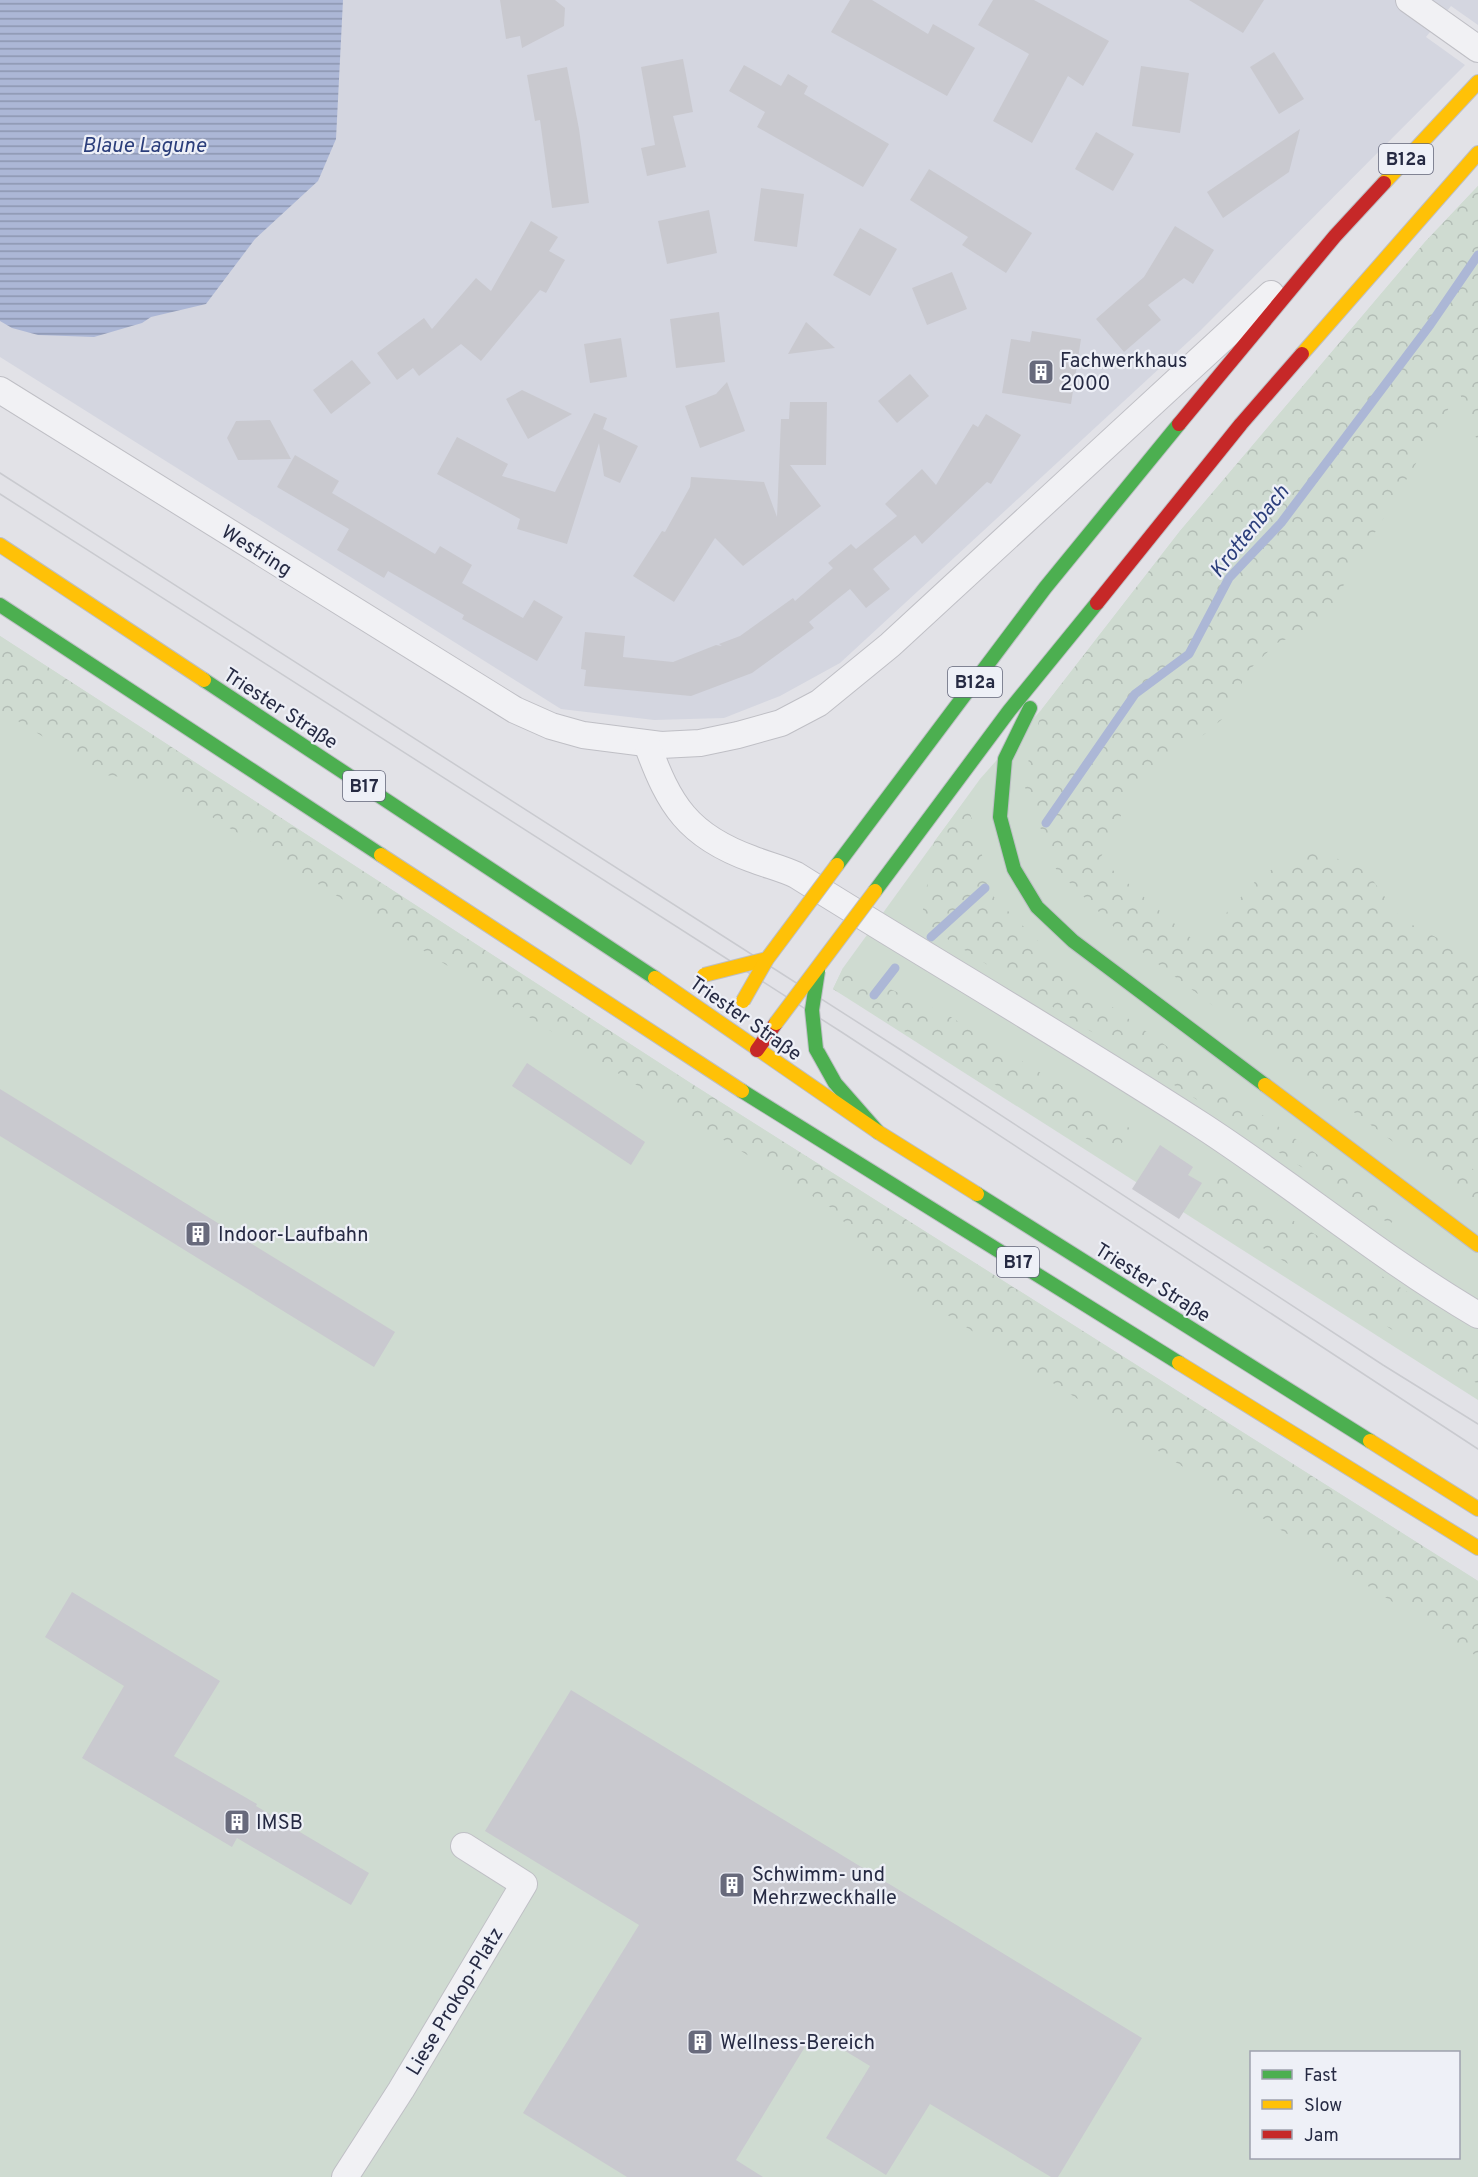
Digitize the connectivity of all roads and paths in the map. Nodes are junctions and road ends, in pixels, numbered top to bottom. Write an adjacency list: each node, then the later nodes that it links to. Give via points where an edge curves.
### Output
1 (1409, 0): 2 (street)
2 (1478, 50)
3 (1478, 82): 5 (main road, B12a)
4 (1478, 153): 9 (main road, via 1241,424)
5 (1335, 236): 10 (street, Westring, via 890,645 819,703 781,723 738,735 700,743); 11 (main road, B12a, bridge, via 1046,588)
6 (0, 390): 10 (street, Westring, via 515,710 583,735)
7 (0, 545): 13 (main road, Triester Straße / B17)
8 (0, 605): 19 (main road, B17)
9 (1086, 616): 12 (main road, bridge, via 1009,711); 21 (main road, via 1023,719 1005,759 1000,818 1014,869 1031,898 1073,941)
10 (647, 744): 22 (street, via 676,807 703,834 752,859 796,875 1202,1126)
11 (767, 959): 15 (main road, bridge); 16 (main road, B12a, bridge)
12 (820, 964): 17 (main road, bridge); 20 (main road, bridge, via 810,1021 816,1049 835,1083)
13 (638, 967): 14 (main road); 16 (main road, Triester Straße / B17)
14 (671, 971)
15 (699, 975)
16 (732, 1019): 17 (main road, Triester Straße / B17)
17 (752, 1052): 20 (main road, Triester Straße / B17)
18 (729, 1063): 19 (main road)
19 (713, 1067): 24 (main road, B17)
20 (878, 1132): 23 (main road, Triester Straße / B17)
21 (1478, 1245)
22 (1478, 1315)
23 (1478, 1509)
24 (1478, 1548)
25 (464, 1846): 26 (street, Liese Prokop-Platz, via 524,1884)
26 (345, 2177)

